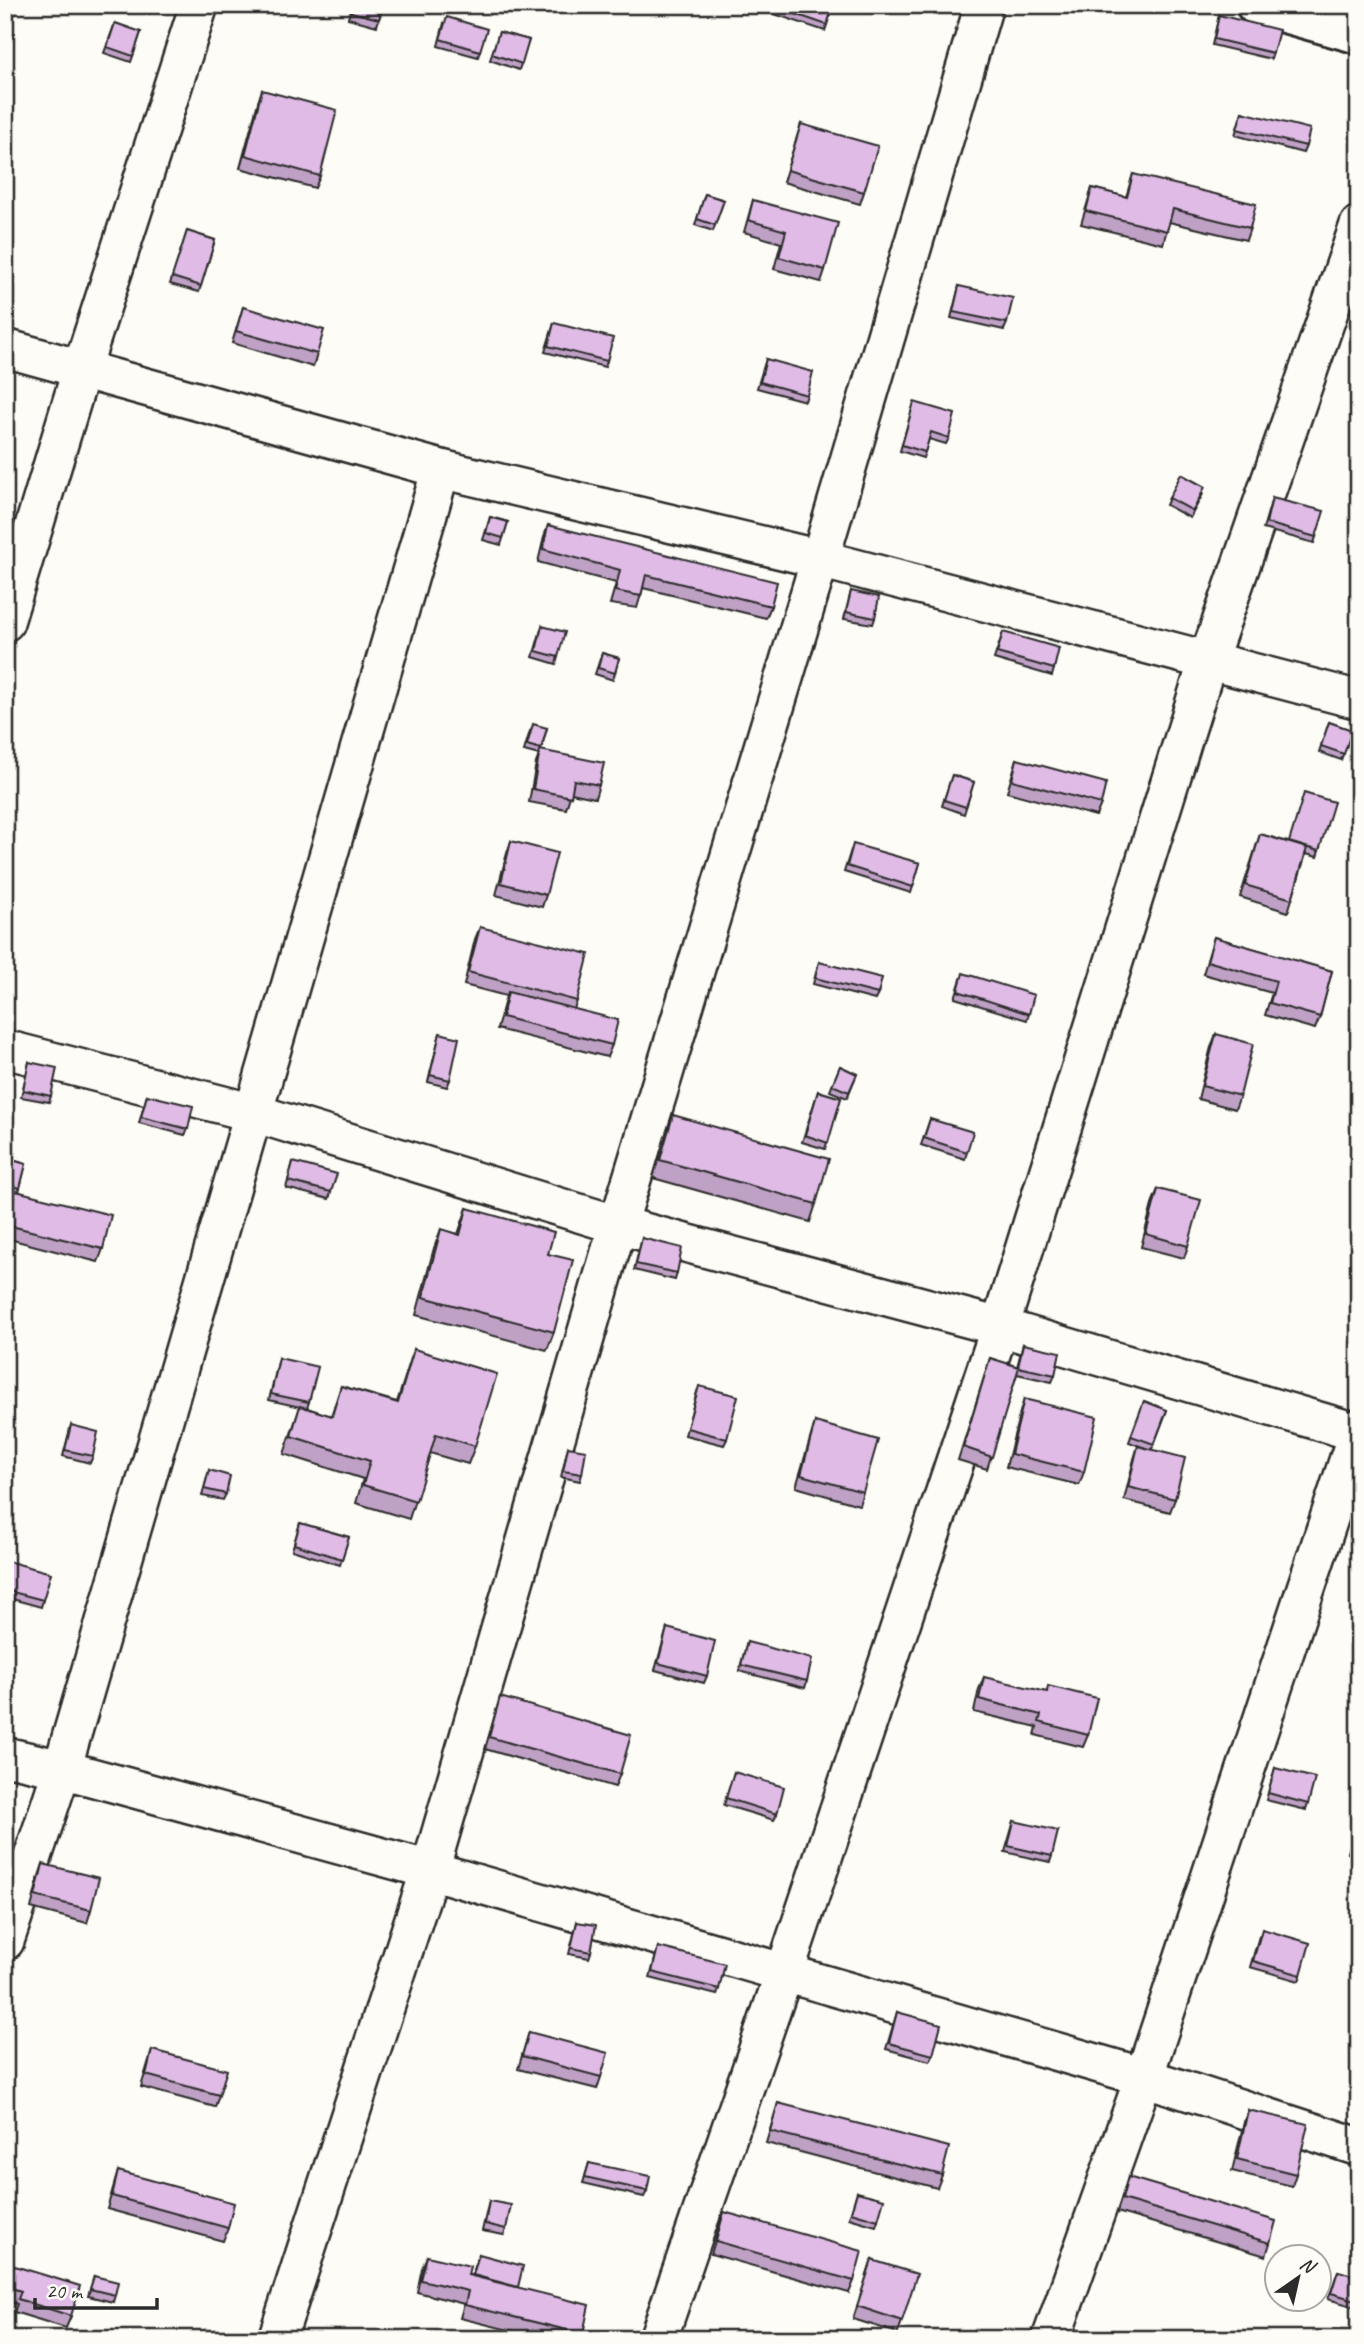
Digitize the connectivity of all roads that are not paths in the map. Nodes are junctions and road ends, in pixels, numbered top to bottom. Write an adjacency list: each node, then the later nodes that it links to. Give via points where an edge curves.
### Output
1 (199, 5): 7 (street)
2 (984, 5): 9 (street)
3 (1256, 5): 4 (street)
4 (1359, 34)
5 (1359, 225): 11 (street)
6 (5, 348): 7 (street)
7 (82, 371): 8 (street); 10 (street)
8 (441, 469): 9 (street); 14 (street)
9 (820, 559): 11 (street); 15 (street)
10 (5, 622)
11 (1208, 660): 12 (street); 16 (street)
12 (1359, 700)
13 (5, 1049): 14 (street)
14 (254, 1113): 15 (street); 19 (street)
15 (618, 1225): 16 (street); 20 (street)
16 (1000, 1327): 17 (street); 22 (street)
17 (1358, 1431): 23 (street)
18 (5, 1756): 19 (street)
19 (62, 1769): 20 (street); 21 (street)
20 (429, 1870): 22 (street); 25 (street)
21 (5, 1941)
22 (784, 1974): 23 (street); 26 (street)
23 (1144, 2077): 24 (street); 27 (street)
24 (1359, 2147)
25 (277, 2339)
26 (658, 2339)
27 (1051, 2339)

